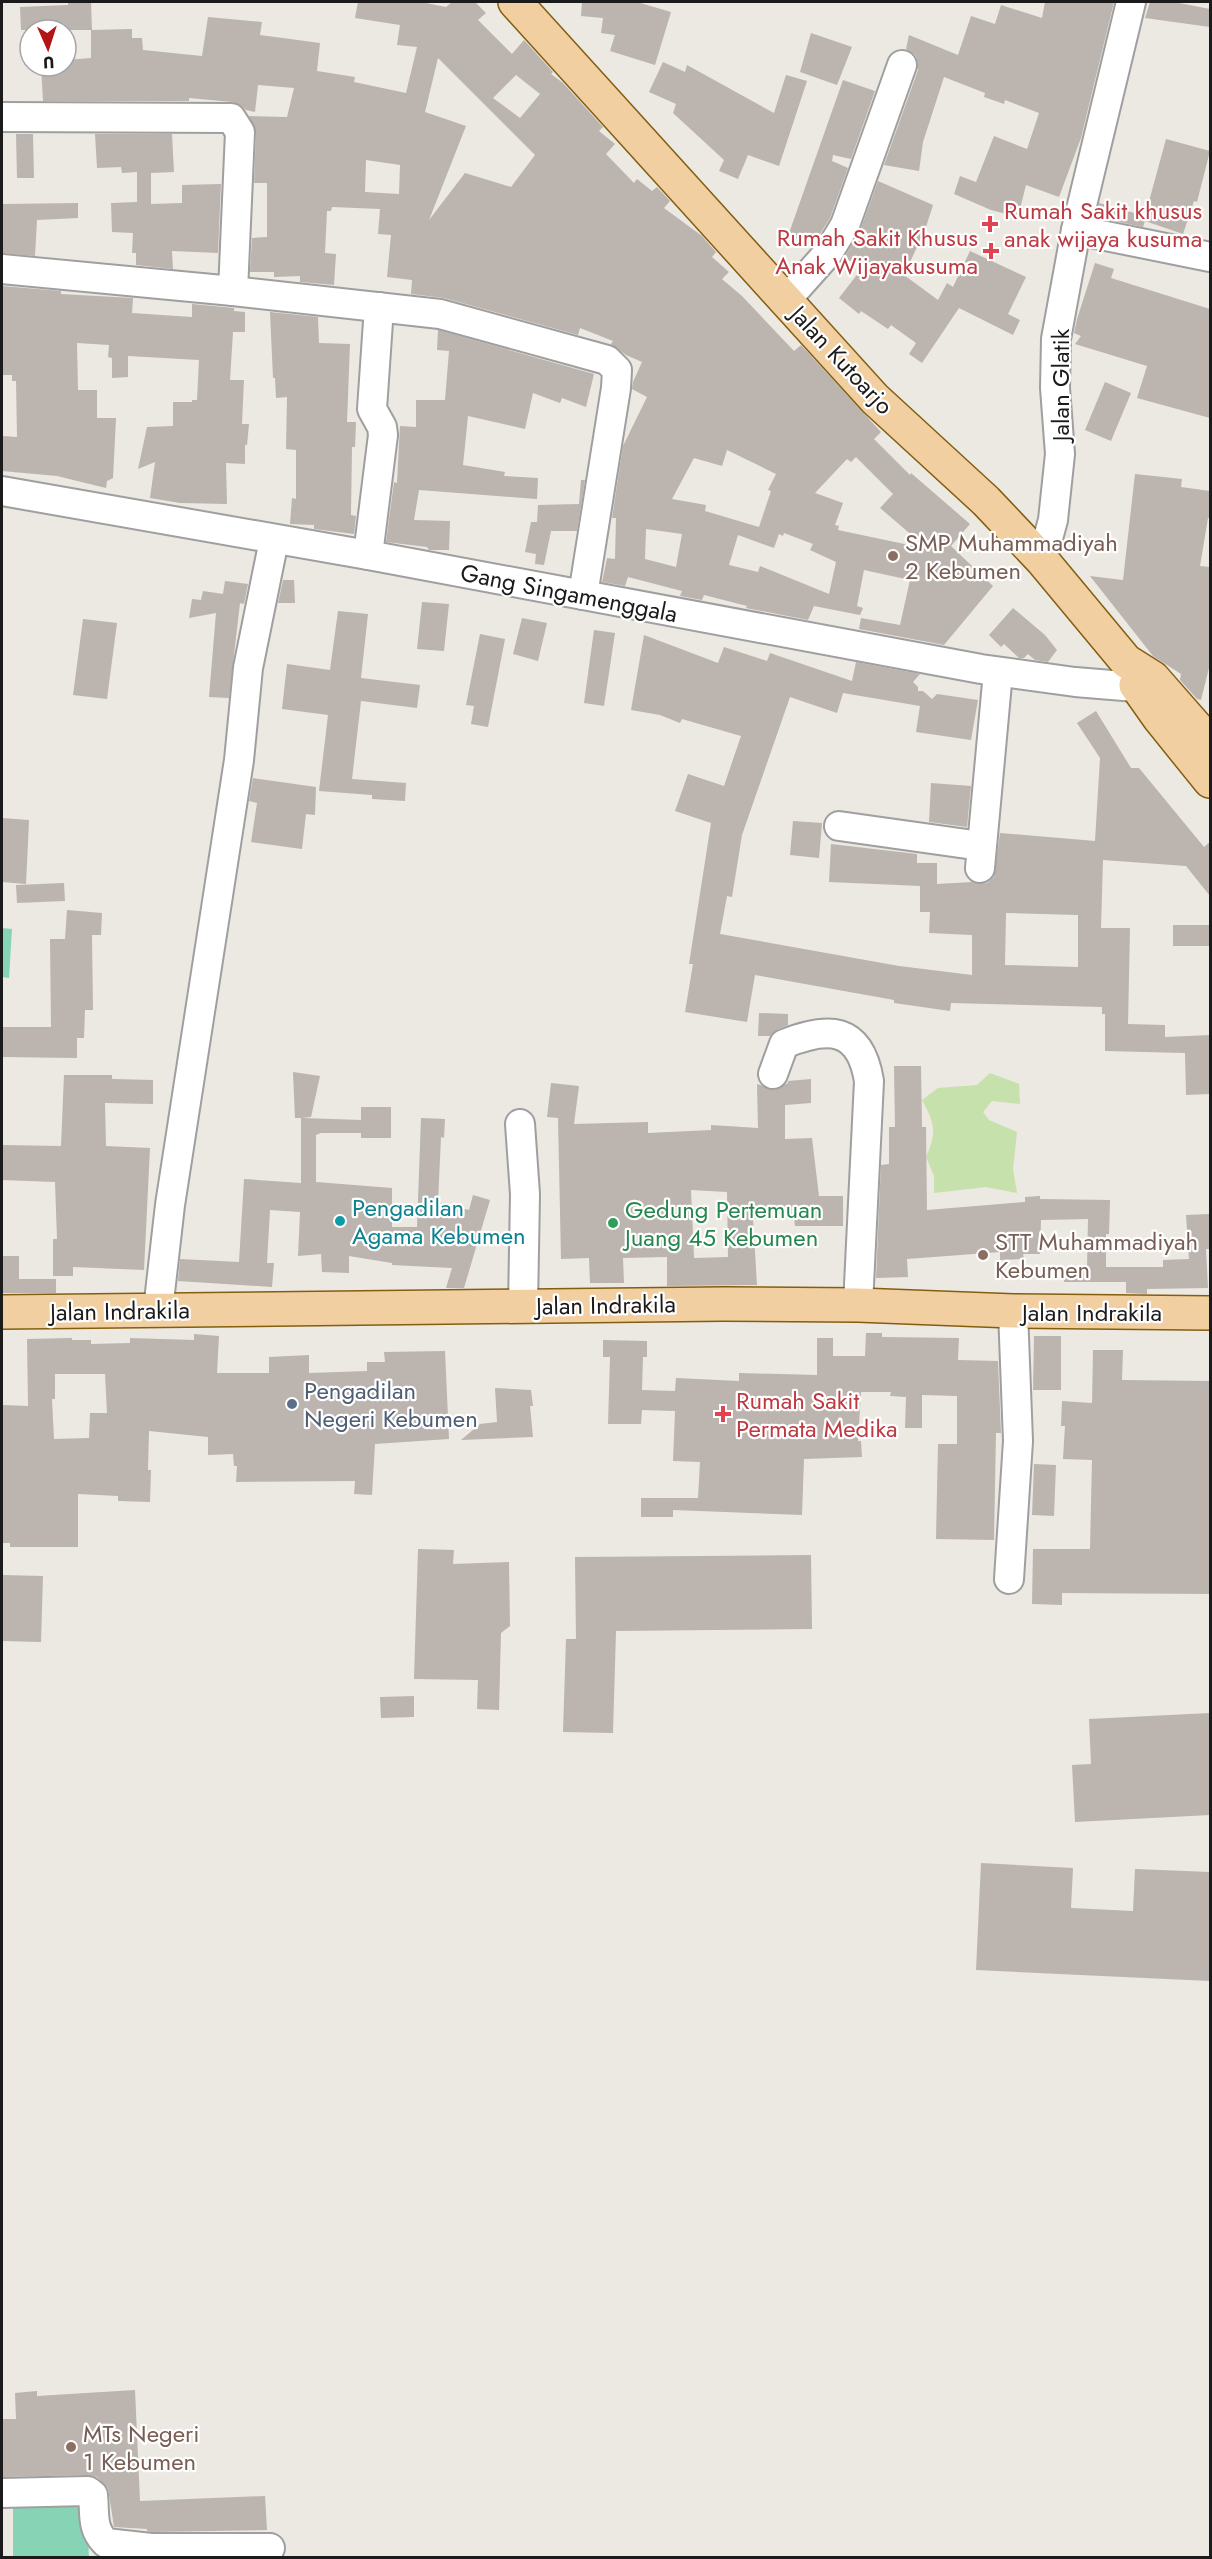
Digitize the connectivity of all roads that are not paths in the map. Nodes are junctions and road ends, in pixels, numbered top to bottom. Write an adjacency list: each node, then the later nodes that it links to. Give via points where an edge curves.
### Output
1 (514, 2): 9 (main road, Jalan Kutoarjo)
2 (1131, 2): 5 (street, Jalan Glatik)
3 (902, 65): 9 (street, via 845,225 828,253)
4 (2, 117): 8 (street, via 231,118 240,132)
5 (1076, 230): 6 (street); 14 (street, Jalan Glatik, via 1056,339 1060,454 1053,520)
6 (1210, 257)
7 (2, 269): 8 (street)
8 (233, 291): 10 (street)
9 (786, 300): 14 (main road, Jalan Kutoarjo, via 875,399 986,501)
10 (379, 307): 13 (street, via 372,409 383,435); 15 (street, via 440,314 607,360 617,370)
11 (2, 491): 12 (street, Gang Singamenggala)
12 (272, 552): 13 (street, Gang Singamenggala); 25 (street, via 248,668 239,760 170,1205)
13 (368, 555): 15 (street, Gang Singamenggala)
14 (1042, 560): 17 (main road, Jalan Kutoarjo)
15 (583, 595): 16 (street, Gang Singamenggala)
16 (998, 672): 17 (street, Gang Singamenggala, via 1074,682); 20 (street, via 981,857)
17 (1139, 675): 18 (main road); 19 (main road)
18 (1210, 743)
19 (1210, 781)
20 (839, 826)
21 (773, 1074): 23 (street, via 784,1044 810,1034 833,1034 855,1042 866,1061 869,1081)
22 (520, 1124): 24 (street, via 525,1194)
23 (858, 1305): 24 (main road, Jalan Indrakila); 26 (main road, Jalan Indrakila)
24 (523, 1306): 25 (main road, Jalan Indrakila)
25 (158, 1310): 27 (main road, Jalan Indrakila)
26 (1013, 1311): 28 (main road, Jalan Indrakila); 29 (street, via 1018,1441)
27 (2, 1312)
28 (1210, 1313)
29 (1009, 1579)
30 (2, 2493): 31 (street, via 88,2492 93,2495 97,2533 106,2543 151,2548)
31 (270, 2548)

